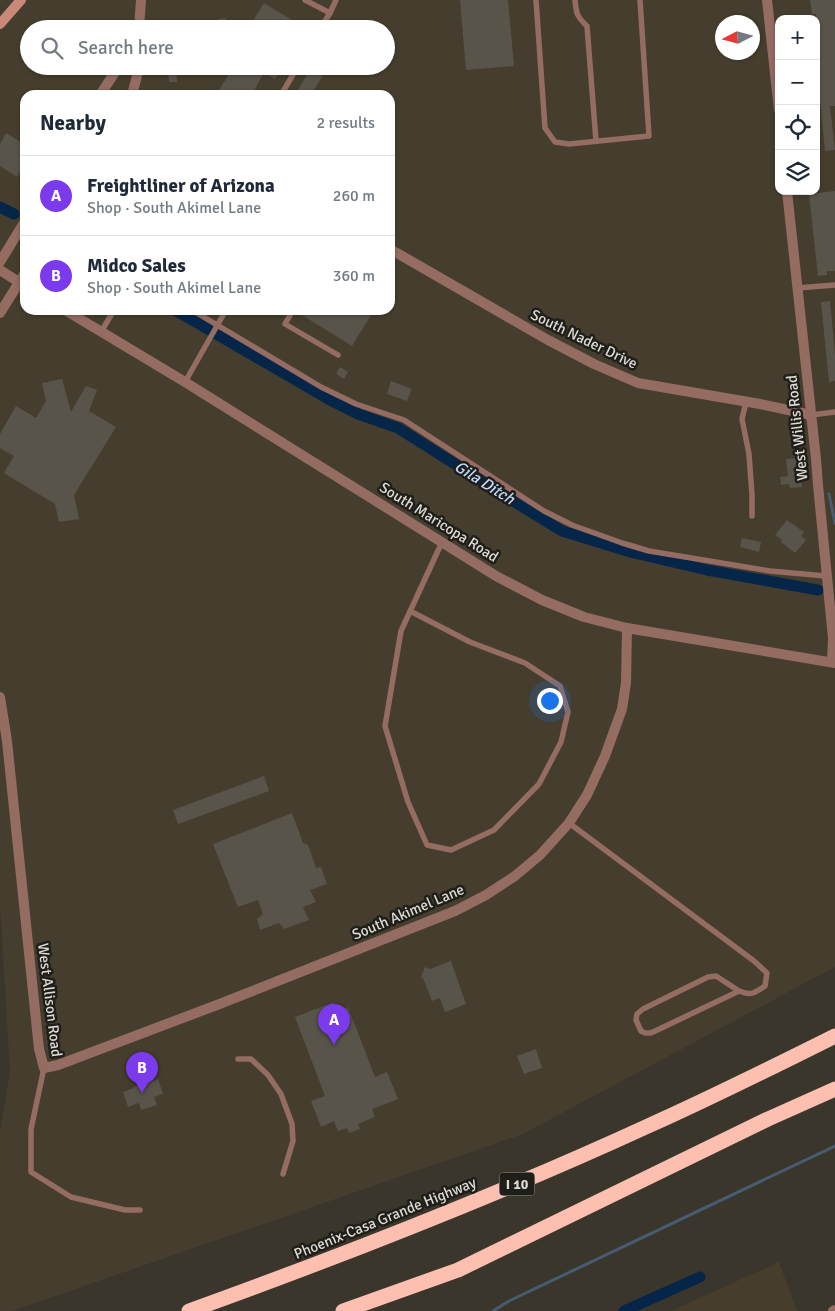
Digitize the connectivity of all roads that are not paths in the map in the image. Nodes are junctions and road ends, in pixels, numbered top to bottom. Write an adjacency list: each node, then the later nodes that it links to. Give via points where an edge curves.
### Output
1 (21, 0): 12 (main road)
2 (141, 0): 10 (street)
3 (306, 0): 9 (lane)
4 (336, 0): 9 (lane)
5 (536, 0): 20 (lane, via 545,128 555,142)
6 (575, 0): 20 (lane, via 576,12 587,26)
7 (640, 0): 20 (lane, via 649,136)
8 (767, 0): 16 (street)
9 (330, 12): 11 (lane)
10 (140, 20)
11 (325, 20)
12 (0, 24)
13 (113, 75): 17 (street)
14 (137, 75): 18 (street)
15 (293, 75): 19 (lane)
16 (775, 76)
17 (103, 90)
18 (133, 90)
19 (284, 90)
20 (596, 141)
21 (787, 195): 29 (street, West Willis Road)
22 (20, 228): 24 (street)
23 (395, 252): 40 (street, South Nader Drive, via 548,340 638,383)
24 (0, 262)
25 (0, 270): 26 (street)
26 (20, 283)
27 (835, 285): 29 (lane)
28 (20, 287): 30 (street)
29 (797, 288): 42 (street, West Willis Road)
30 (0, 313)
31 (73, 315): 37 (street, South Maricopa Road)
32 (111, 315): 37 (lane)
33 (201, 315): 36 (lane)
34 (223, 315): 36 (lane)
35 (290, 315): 38 (lane, via 285,324)
36 (218, 325): 39 (lane); 45 (lane, via 321,387 404,420 544,511 572,525 649,550 770,571)
37 (101, 332): 39 (street, South Maricopa Road)
38 (338, 355)
39 (185, 382): 44 (street, South Maricopa Road)
40 (746, 402): 42 (street, South Nader Drive); 43 (lane, via 742,419 750,454)
41 (835, 412): 42 (lane)
42 (811, 415): 45 (street, West Willis Road)
43 (752, 516)
44 (442, 542): 46 (lane); 47 (street, South Maricopa Road, via 542,600 584,617)
45 (826, 576): 48 (street, West Willis Road)
46 (410, 611): 46 (lane, via 401,631 385,726 408,802 427,846 451,850 494,830 538,784 561,742 568,712 560,686 525,663 470,642)
47 (627, 628): 48 (street, South Maricopa Road); 50 (street, South Akimel Lane, via 622,709 605,756)
48 (833, 663)
49 (0, 697): 54 (street, West Allison Road)
50 (569, 824): 51 (lane, via 767,973 765,986 754,993); 54 (street, South Akimel Lane, via 515,876 455,911 217,1005)
51 (739, 991): 51 (lane, via 651,1033 641,1031 636,1020 642,1008 708,977 716,976)
52 (835, 1036): 58 (highway, Phoenix-Casa Grande Highway / I 10, via 657,1122 544,1172 392,1235)
53 (238, 1059): 56 (lane, via 251,1059 281,1094 292,1124 294,1141)
54 (44, 1068): 57 (lane, via 30,1129 31,1172 70,1197 125,1210)
55 (835, 1089): 59 (highway, via 458,1270)
56 (283, 1174)
57 (140, 1210)
58 (189, 1311)
59 (343, 1311)

